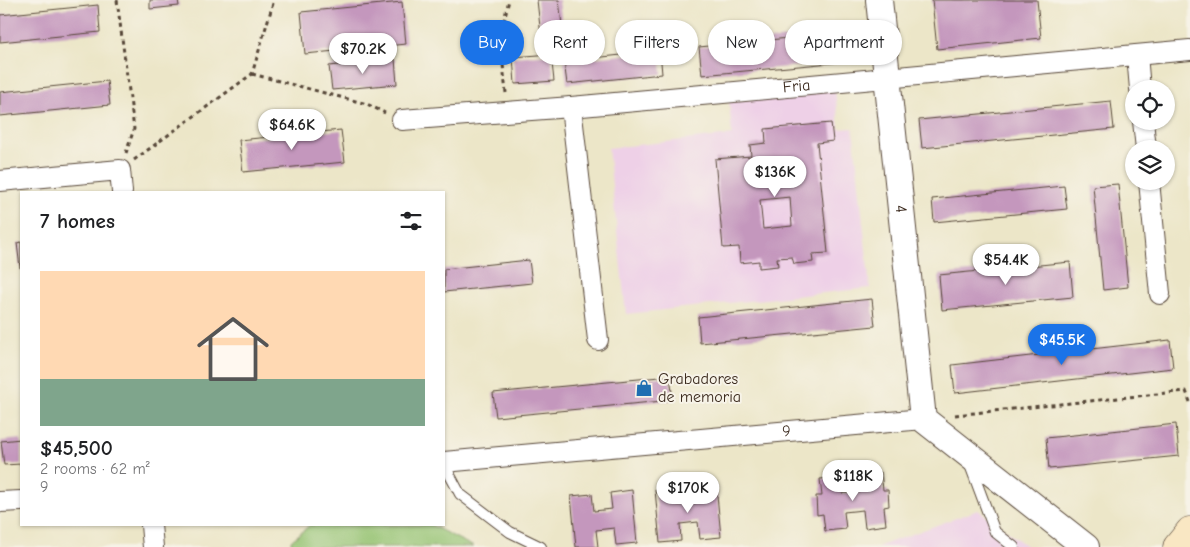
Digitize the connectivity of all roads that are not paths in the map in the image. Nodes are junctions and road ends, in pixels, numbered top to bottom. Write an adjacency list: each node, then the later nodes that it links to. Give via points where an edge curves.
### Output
1 (879, 0): 4 (street, 4)
2 (1190, 50): 3 (street, Fria)
3 (1137, 55): 4 (street, Fria); 5 (street)
4 (887, 77): 6 (street, Fria); 13 (street, 4)
5 (1139, 80)
6 (571, 107): 7 (street, Fria); 12 (street)
7 (402, 120)
8 (0, 181): 10 (street, via 120,170)
9 (1150, 190): 11 (street)
10 (122, 191)
11 (1160, 294)
12 (598, 340)
13 (924, 419): 14 (street); 15 (street, 9)
14 (966, 452): 23 (lane, via 995,532); 24 (street)
15 (445, 463)
16 (445, 465): 22 (lane, via 460,494 510,532)
17 (20, 500): 18 (street)
18 (0, 502)
19 (151, 526): 21 (street)
20 (1190, 530): 25 (main road)
21 (153, 547)
22 (540, 547)
23 (1014, 547)
24 (1086, 547)
25 (1177, 547)

